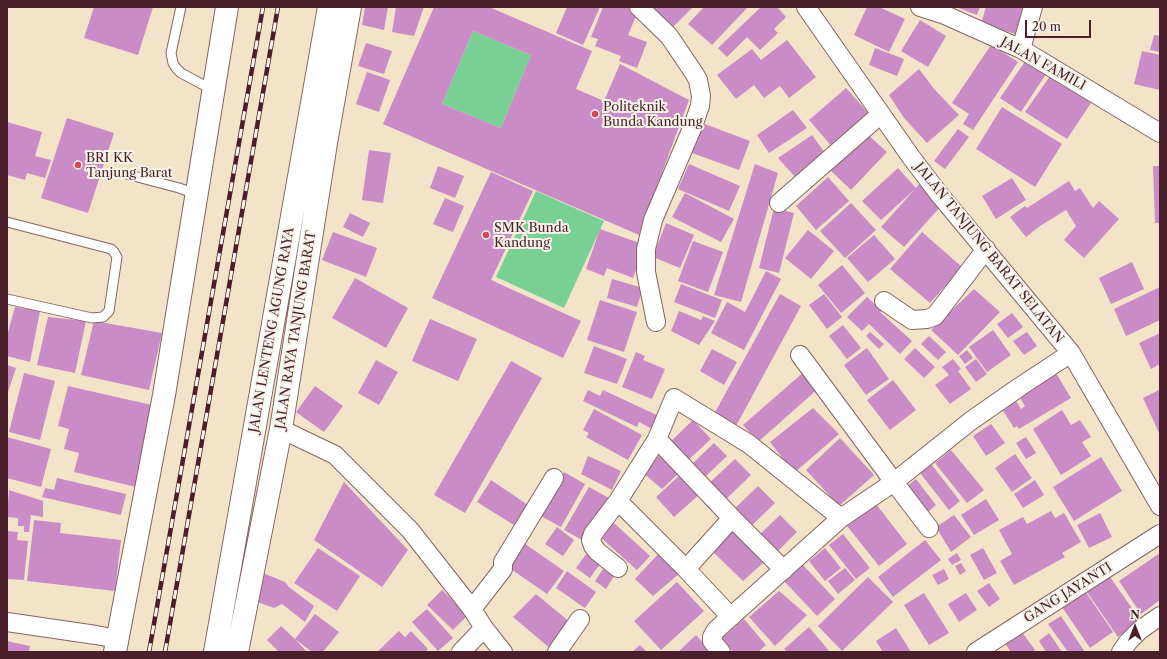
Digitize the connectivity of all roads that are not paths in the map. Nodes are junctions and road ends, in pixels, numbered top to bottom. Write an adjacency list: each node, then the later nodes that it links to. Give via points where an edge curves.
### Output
1 (181, 7): 10 (lane, via 171,53 173,63 181,73)
2 (227, 7): 10 (main road)
3 (329, 7): 43 (main road, JALAN LENTENG AGUNG RAYA)
4 (350, 7): 23 (main road, JALAN RAYA TANJUNG BARAT)
5 (639, 7): 20 (street, via 669,36 698,80 701,96 693,126 653,220 646,248 646,272)
6 (806, 7): 11 (street, JALAN TANJUNG BARAT SELATAN)
7 (920, 7): 9 (street, JALAN FAMILI, via 945,15)
8 (1032, 7): 9 (street)
9 (1021, 49): 12 (street, JALAN FAMILI)
10 (214, 90): 14 (main road)
11 (881, 114): 15 (street); 17 (street, JALAN TANJUNG BARAT SELATAN, via 939,194)
12 (1160, 133)
13 (126, 174): 14 (lane)
14 (196, 194): 42 (main road, via 164,395)
15 (779, 203)
16 (7, 222): 18 (lane, via 111,249 117,257 108,311 103,317 92,318)
17 (986, 249): 19 (street, via 935,316 912,320); 21 (street, JALAN TANJUNG BARAT SELATAN)
18 (7, 299)
19 (884, 301)
20 (656, 322)
21 (1071, 353): 26 (street, via 972,420); 28 (street, JALAN TANJUNG BARAT SELATAN)
22 (800, 355): 26 (street)
23 (281, 429): 36 (street, via 335,455 410,530); 44 (main road, JALAN RAYA TANJUNG BARAT)
24 (657, 438): 27 (street); 29 (street); 30 (street, via 674,398 748,444)
25 (554, 478): 36 (street, via 503,562 503,569)
26 (894, 482): 30 (street); 31 (street)
27 (618, 501): 33 (street, via 591,540 598,552); 34 (street)
28 (1160, 506)
29 (732, 518): 34 (street); 35 (street)
30 (841, 518): 35 (street)
31 (929, 528)
32 (1160, 534): 49 (street, GANG JAYANTI)
33 (618, 568)
34 (686, 569): 38 (street)
35 (784, 570): 38 (street)
36 (472, 609): 41 (street)
37 (1160, 616): 50 (street, via 1140,630)
38 (731, 617): 48 (street, via 712,637 712,641)
39 (580, 619): 47 (street)
40 (7, 622): 42 (street, via 96,635)
41 (484, 628): 45 (street); 46 (street)
42 (116, 646)
43 (215, 652)
44 (237, 652)
45 (461, 652)
46 (503, 652)
47 (557, 652)
48 (721, 652)
49 (976, 652)
50 (1121, 652)

